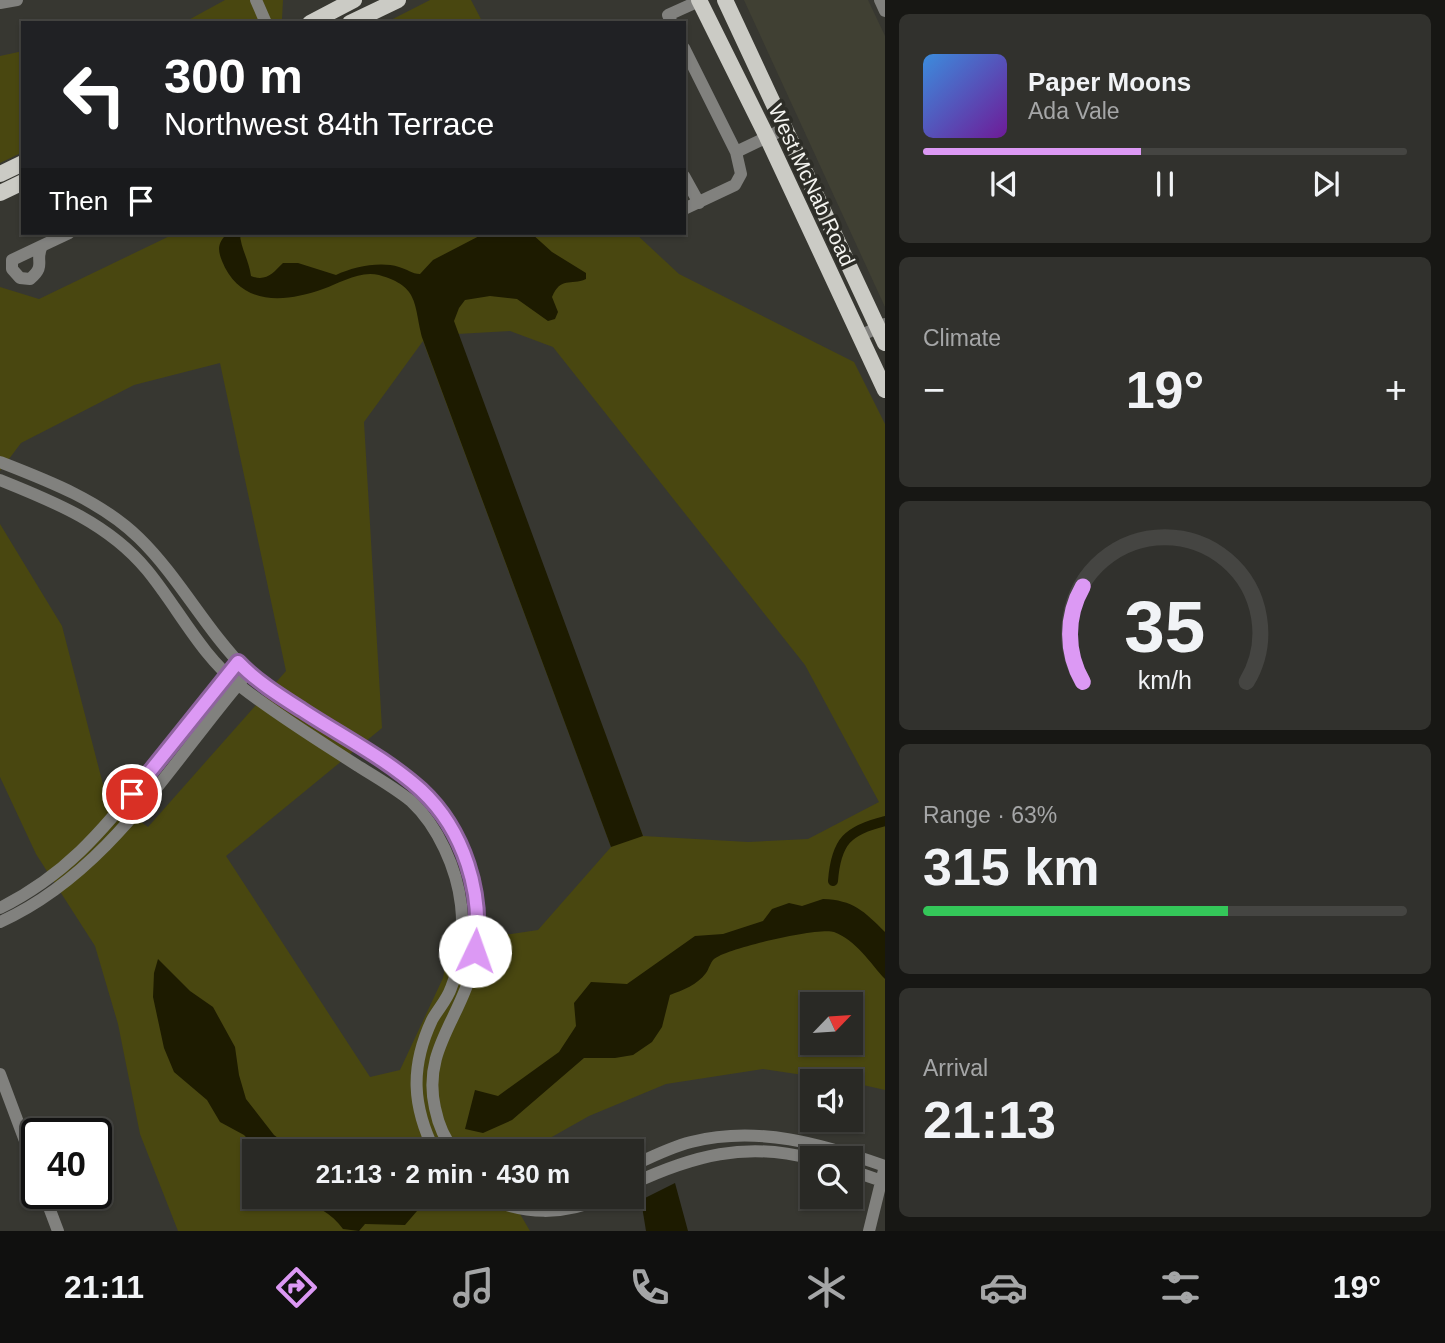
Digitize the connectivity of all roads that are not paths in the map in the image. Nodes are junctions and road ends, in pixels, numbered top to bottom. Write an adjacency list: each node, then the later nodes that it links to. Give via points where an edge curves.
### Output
1 (17, 0): 8 (street)
2 (256, 0): 10 (street)
3 (354, 0): 11 (main road)
4 (398, 0): 12 (main road)
5 (725, 0): 15 (main road, West McNab Road)
6 (880, 0): 9 (street)
7 (699, 1): 13 (street, via 668,15); 16 (main road, West McNab Road)
8 (0, 3)
9 (885, 10)
10 (265, 21)
11 (314, 21)
12 (355, 21)
13 (671, 21)
14 (686, 52): 17 (street)
15 (786, 128): 16 (street); 27 (main road, West McNab Road)
16 (767, 137): 17 (street); 28 (main road, West McNab Road)
17 (736, 152): 23 (street, via 740,174 735,185)
18 (21, 164): 19 (main road)
19 (0, 174)
20 (686, 180): 23 (street)
21 (21, 183): 22 (main road)
22 (0, 193)
23 (699, 203): 24 (street)
24 (686, 208)
25 (65, 235): 26 (street)
26 (42, 246)
27 (881, 326): 28 (street); 29 (main road, West McNab Road)
28 (860, 336): 30 (main road, West McNab Road)
29 (885, 343)
30 (885, 390)
31 (0, 462): 33 (street, via 89,501 138,537)
32 (0, 480): 35 (street, via 83,516 129,550)
33 (238, 662): 34 (street); 35 (street)
34 (248, 673): 36 (street); 42 (street, via 422,791 458,841 474,892 478,935 467,986 432,1068 432,1095)
35 (228, 675): 36 (street); 37 (street, via 100,833 62,870)
36 (238, 685): 38 (street, via 110,842 70,880); 41 (street, via 412,803 434,831 455,875 461,906 458,962 451,989 423,1042 417,1067 416,1098)
37 (0, 908)
38 (0, 922)
39 (0, 1074): 40 (street)
40 (21, 1131)
41 (429, 1139)
42 (448, 1139)
43 (800, 1157): 47 (street, via 737,1152 698,1158)
44 (644, 1161): 45 (street, via 692,1142 771,1136 807,1141)
45 (885, 1166): 48 (street)
46 (863, 1175): 48 (street)
47 (644, 1179)
48 (883, 1182): 53 (street)
49 (50, 1209): 52 (street)
50 (517, 1209): 51 (street)
51 (563, 1209)
52 (58, 1231)
53 (869, 1231)

